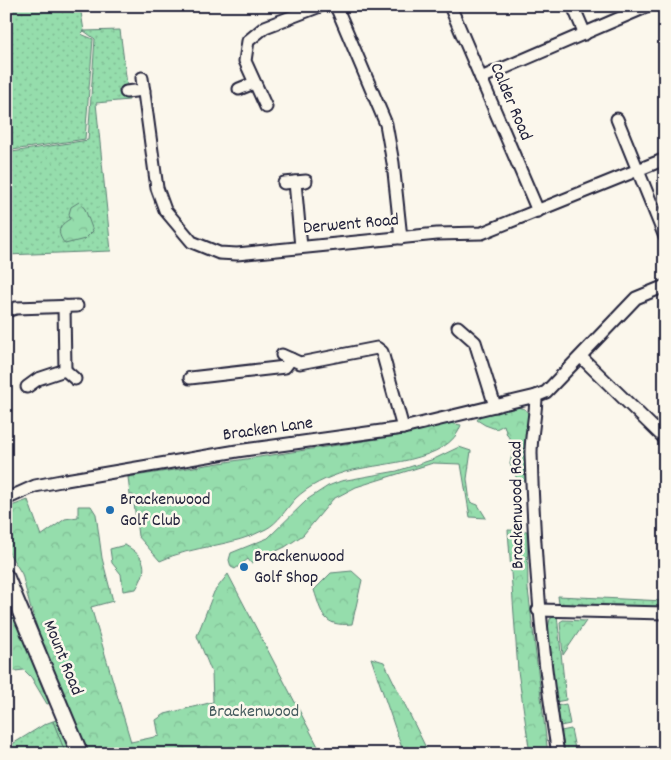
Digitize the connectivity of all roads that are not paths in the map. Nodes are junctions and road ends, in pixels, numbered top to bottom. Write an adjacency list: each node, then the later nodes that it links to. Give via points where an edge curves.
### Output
1 (320, 6): 9 (street, via 265,27 248,41 245,61)
2 (336, 6): 20 (street, via 386,124)
3 (450, 6): 8 (street, Calder Road)
4 (573, 6): 6 (street)
5 (648, 6): 6 (street)
6 (585, 34): 8 (street)
7 (142, 78): 11 (street, Derwent Road)
8 (481, 78): 18 (street, Calder Road)
9 (254, 83): 10 (street); 13 (street)
10 (239, 89)
11 (144, 90): 12 (street); 21 (street, Derwent Road, via 161,204 192,242 219,253 238,254)
12 (126, 92)
13 (266, 107)
14 (617, 119): 16 (street)
15 (665, 159): 16 (street, Derwent Road)
16 (638, 171): 18 (street, Derwent Road); 19 (street)
17 (295, 182): 21 (street)
18 (538, 211): 20 (street, Derwent Road, via 482,233)
19 (665, 237)
20 (402, 238): 21 (street, Derwent Road)
21 (301, 247)
22 (665, 286): 27 (street, via 636,298)
23 (64, 306): 24 (street); 25 (street); 28 (street)
24 (77, 306)
25 (6, 311)
26 (458, 327): 33 (street, via 475,342)
27 (581, 357): 32 (street, via 546,392); 35 (street)
28 (66, 370): 30 (street); 31 (street)
29 (190, 378): 34 (street, via 284,367 286,357 300,362 376,348 382,352)
30 (30, 380)
31 (75, 380)
32 (536, 396): 33 (street, Bracken Lane); 38 (street, Brackenwood Road, via 531,450)
33 (495, 406): 34 (street, Bracken Lane)
34 (403, 428): 36 (street, Bracken Lane, via 66,480 35,486)
35 (665, 439)
36 (6, 499)
37 (6, 577): 40 (main road, Mount Road)
38 (538, 610): 39 (street); 41 (street, Brackenwood Road)
39 (665, 613)
40 (80, 754)
41 (558, 754)

